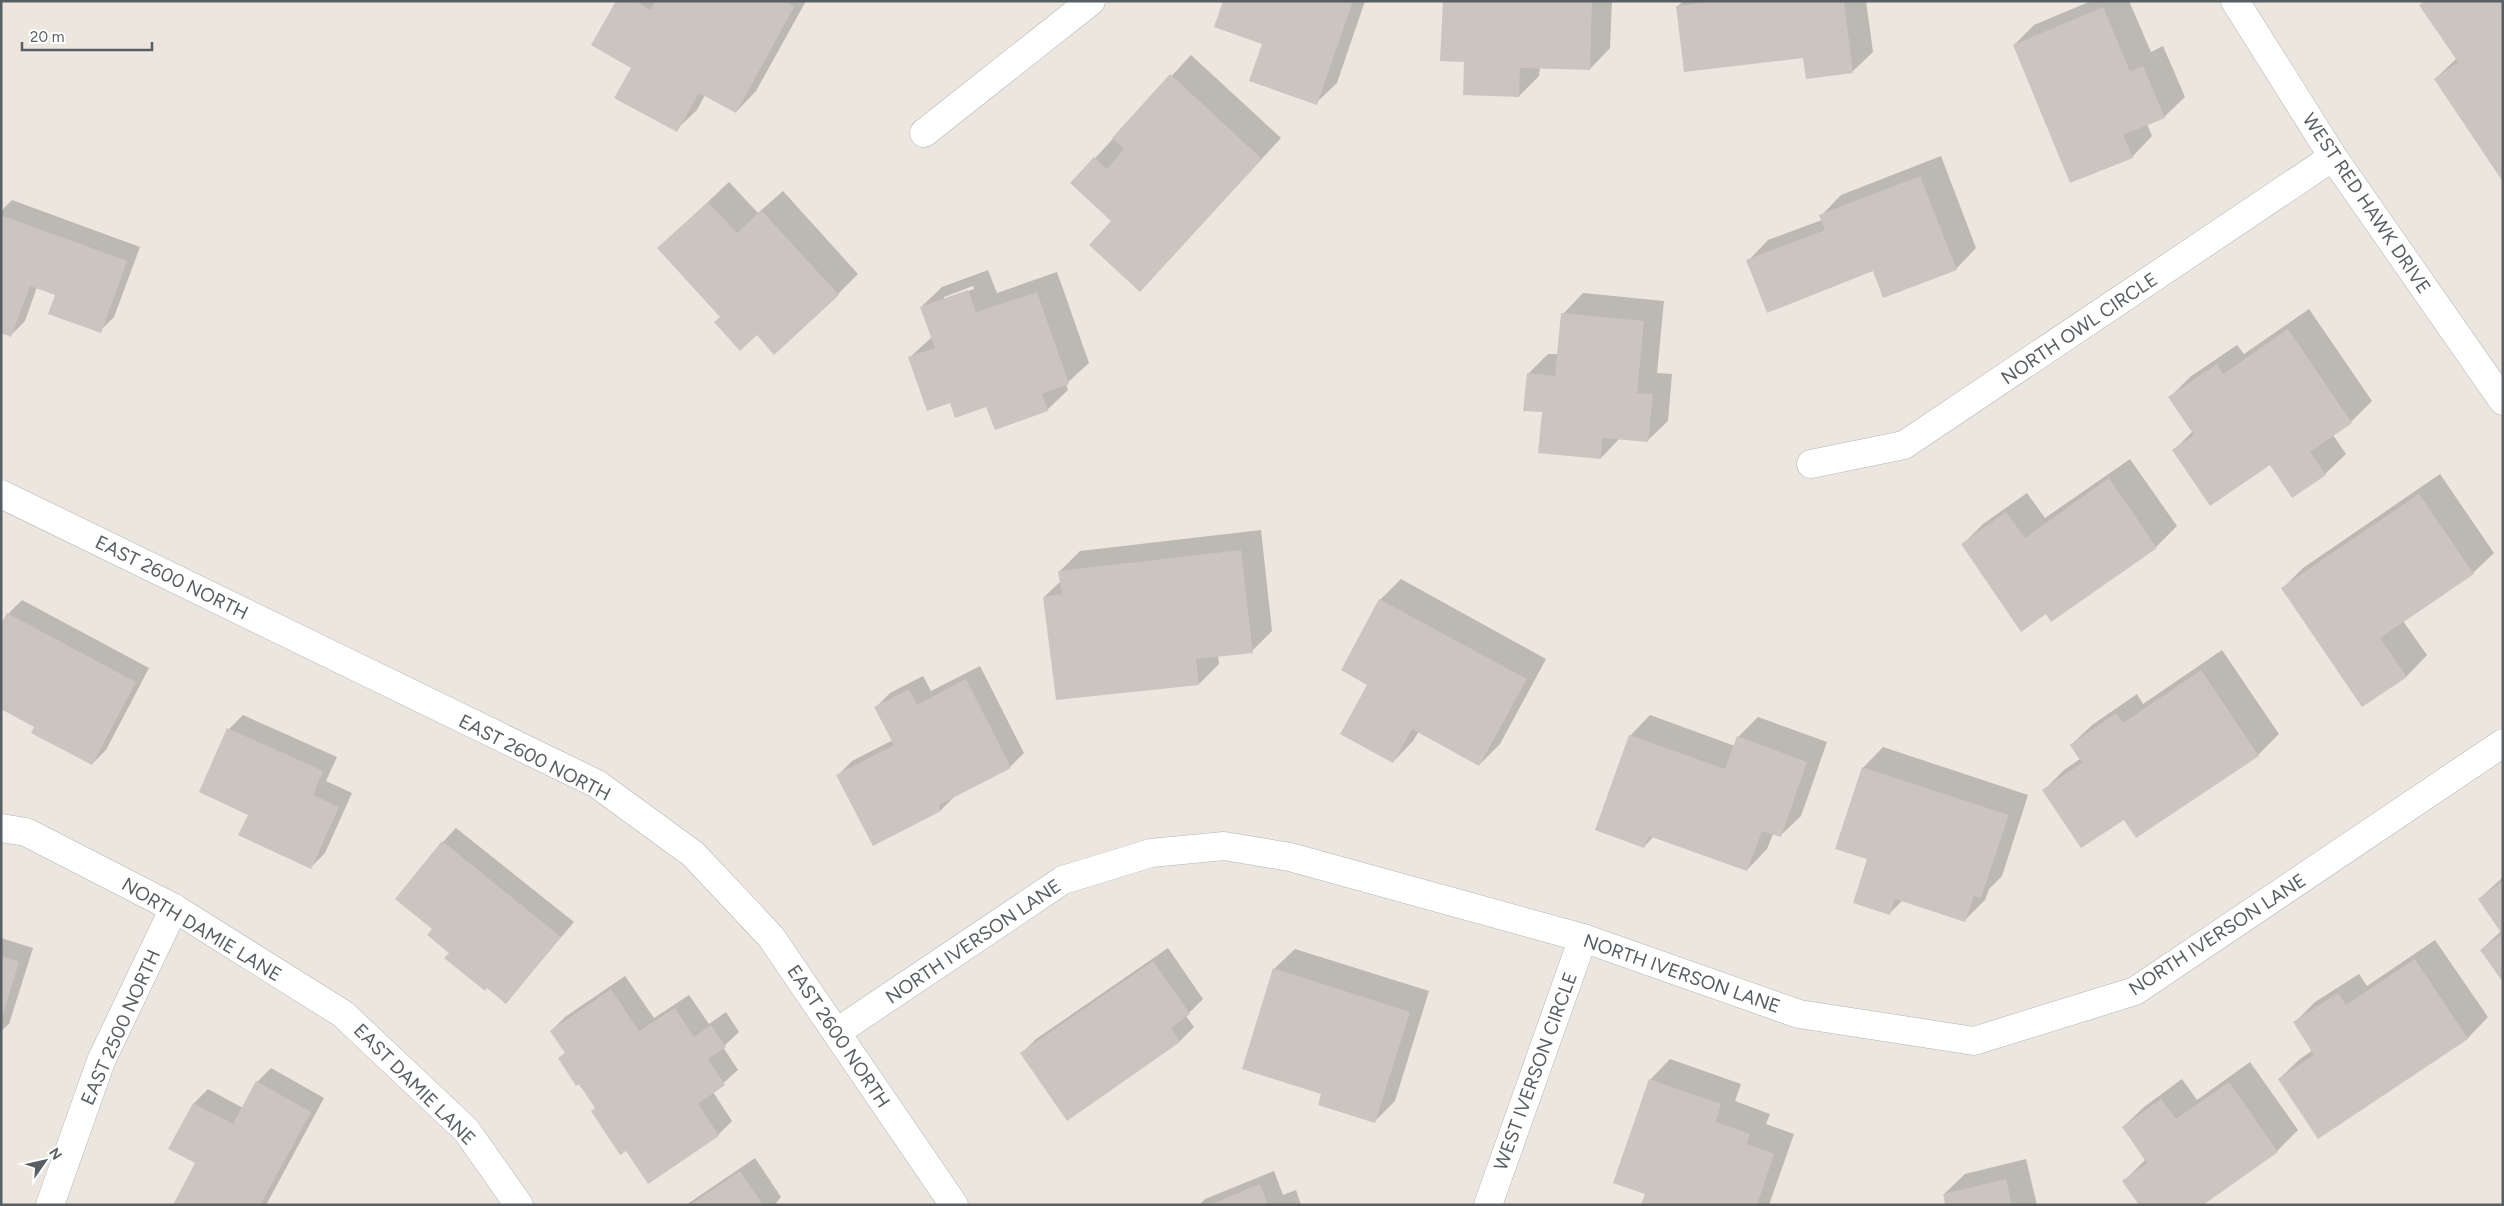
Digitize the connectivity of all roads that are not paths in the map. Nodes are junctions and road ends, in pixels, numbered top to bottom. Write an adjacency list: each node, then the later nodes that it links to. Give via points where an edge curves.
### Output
1 (1091, 1): 3 (street)
2 (2236, 1): 4 (street, WEST RED HAWK DRIVE)
3 (924, 134)
4 (2333, 157): 5 (street, WEST RED HAWK DRIVE); 6 (street, NORTH OWL CIRCLE, via 1904,445)
5 (2503, 401)
6 (1811, 464)
7 (1, 494): 13 (street, EAST 2600 NORTH, via 597,784 693,854 771,937)
8 (2503, 743): 11 (street, NORTH IVERSON LANE, via 2135,991 1974,1042 1799,1014)
9 (1, 828): 10 (street, NORTH DAMIE LANE, via 26,832)
10 (174, 908): 12 (street, NORTH DAMIE LANE); 14 (street, EAST 2500 NORTH, via 101,1061)
11 (1583, 938): 13 (street, NORTH IVERSON LANE, via 1290,857 1224,846 1151,853 1062,880); 17 (street, WEST IVERSON CIRCLE)
12 (344, 1014): 15 (street, EAST DAMIE LANE, via 466,1130)
13 (837, 1032): 16 (street, EAST 2600 NORTH)
14 (50, 1205)
15 (519, 1205)
16 (954, 1205)
17 (1488, 1205)

